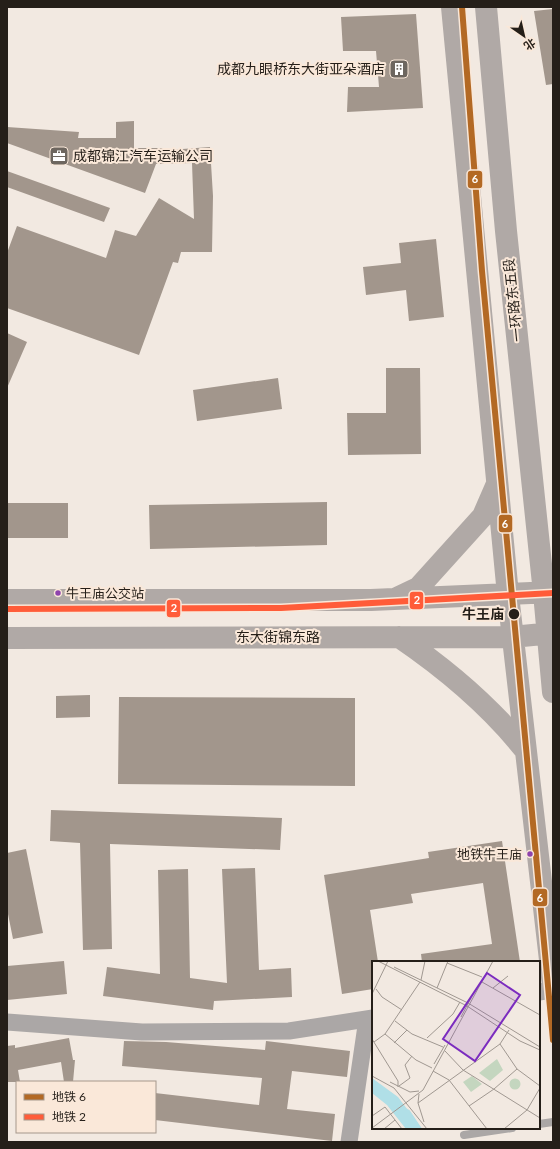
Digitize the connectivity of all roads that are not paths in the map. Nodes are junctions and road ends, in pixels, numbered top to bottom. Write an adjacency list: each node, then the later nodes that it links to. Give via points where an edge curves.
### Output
1 (452, 7): 3 (main road)
2 (486, 7): 4 (main road, 一环路东五段, via 506,231)
3 (497, 483): 7 (main road); 8 (main road, via 483,516 418,588)
4 (534, 490): 5 (main road); 6 (main road, 一环路东五段)
5 (553, 517)
6 (549, 593): 7 (main road); 10 (main road, 一环路东五段)
7 (508, 595): 8 (main road); 11 (main road)
8 (395, 599): 9 (main road)
9 (7, 600)
10 (550, 634): 11 (main road, 东大街锦东路); 14 (main road, 一环路东五段)
11 (512, 636): 12 (main road, 东大街锦东路); 15 (main road)
12 (399, 637): 13 (main road, 东大街锦东路); 15 (main road, via 436,662 506,726)
13 (7, 638)
14 (553, 692)
15 (525, 750): 16 (main road)
16 (553, 986)
17 (553, 990): 18 (street)
18 (540, 992)
19 (370, 1018): 20 (street, via 281,1031 142,1032); 25 (street)
20 (7, 1022)
21 (553, 1122): 22 (lane)
22 (540, 1124)
23 (505, 1129): 24 (lane)
24 (464, 1135)
25 (349, 1142)

